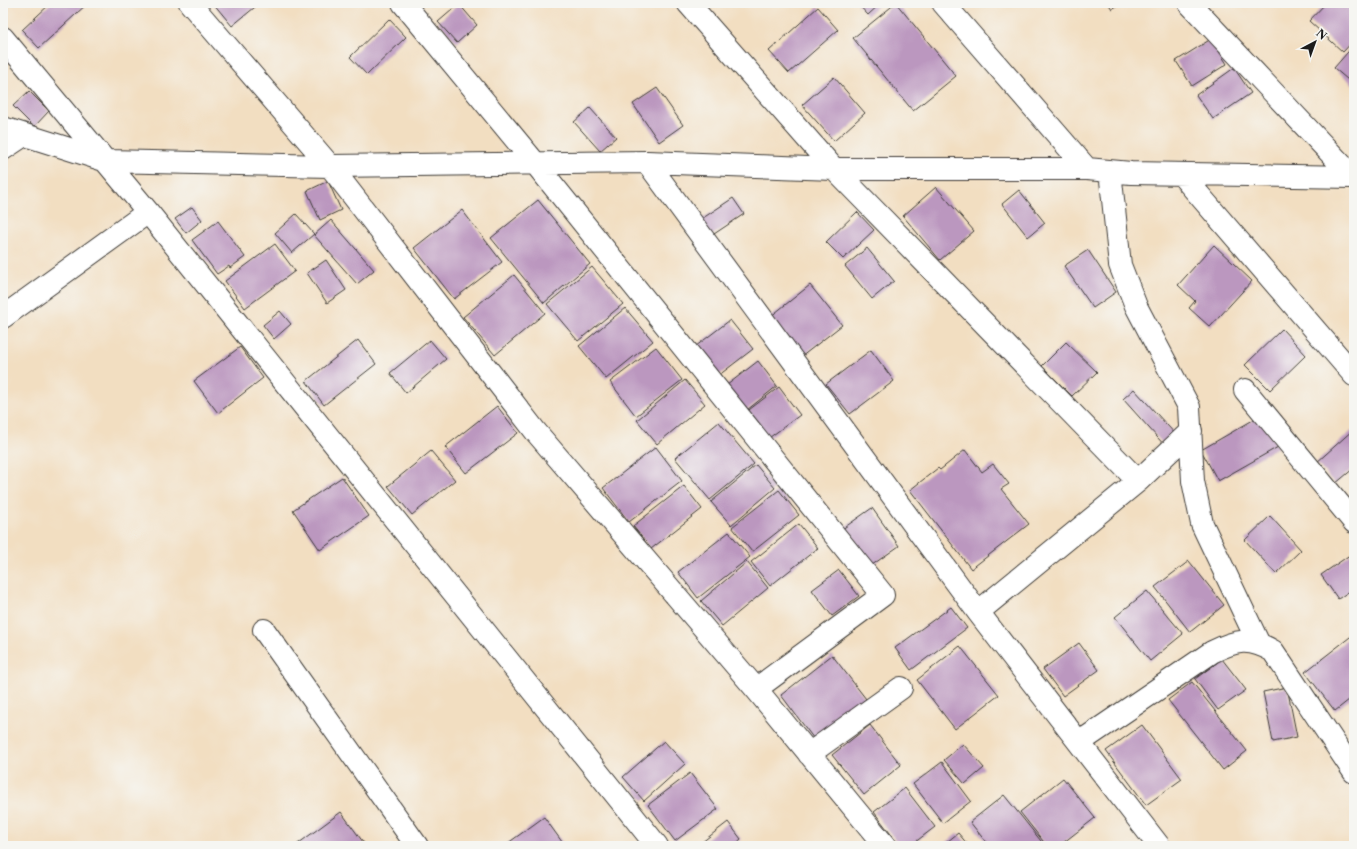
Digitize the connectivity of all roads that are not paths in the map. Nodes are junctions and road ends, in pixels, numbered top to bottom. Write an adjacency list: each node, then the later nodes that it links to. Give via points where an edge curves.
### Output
1 (190, 3): 13 (street)
2 (403, 3): 12 (street)
3 (688, 3): 14 (street)
4 (943, 3): 15 (street)
5 (1189, 3): 18 (street)
6 (3, 38): 10 (street)
7 (3, 128): 8 (street)
8 (24, 134): 9 (street); 10 (street)
9 (3, 149)
10 (106, 161): 13 (street); 19 (street)
11 (647, 162): 12 (street); 14 (street); 26 (street)
12 (535, 163): 13 (street); 30 (street, via 883,595)
13 (330, 166): 30 (street, via 536,432)
14 (834, 169): 15 (street); 24 (street)
15 (1087, 169): 16 (street)
16 (1120, 172): 17 (street); 23 (street, via 1120,265 1136,306 1189,407)
17 (1181, 174): 18 (street); 21 (street)
18 (1353, 177)
19 (148, 212): 20 (street); 35 (street)
20 (3, 317)
21 (1354, 375)
22 (1246, 390): 25 (street)
23 (1191, 431): 24 (street); 28 (street, via 1193,481 1202,524)
24 (1138, 481): 26 (street)
25 (1354, 522)
26 (978, 612): 31 (street)
27 (264, 630): 34 (street)
28 (1258, 642): 31 (street, via 1231,642 1212,652); 33 (street, via 1273,651)
29 (901, 688): 32 (street)
30 (756, 689): 32 (street)
31 (1080, 742): 37 (street)
32 (809, 754): 36 (street)
33 (1354, 772)
34 (417, 846)
35 (657, 846)
36 (885, 846)
37 (1159, 846)

